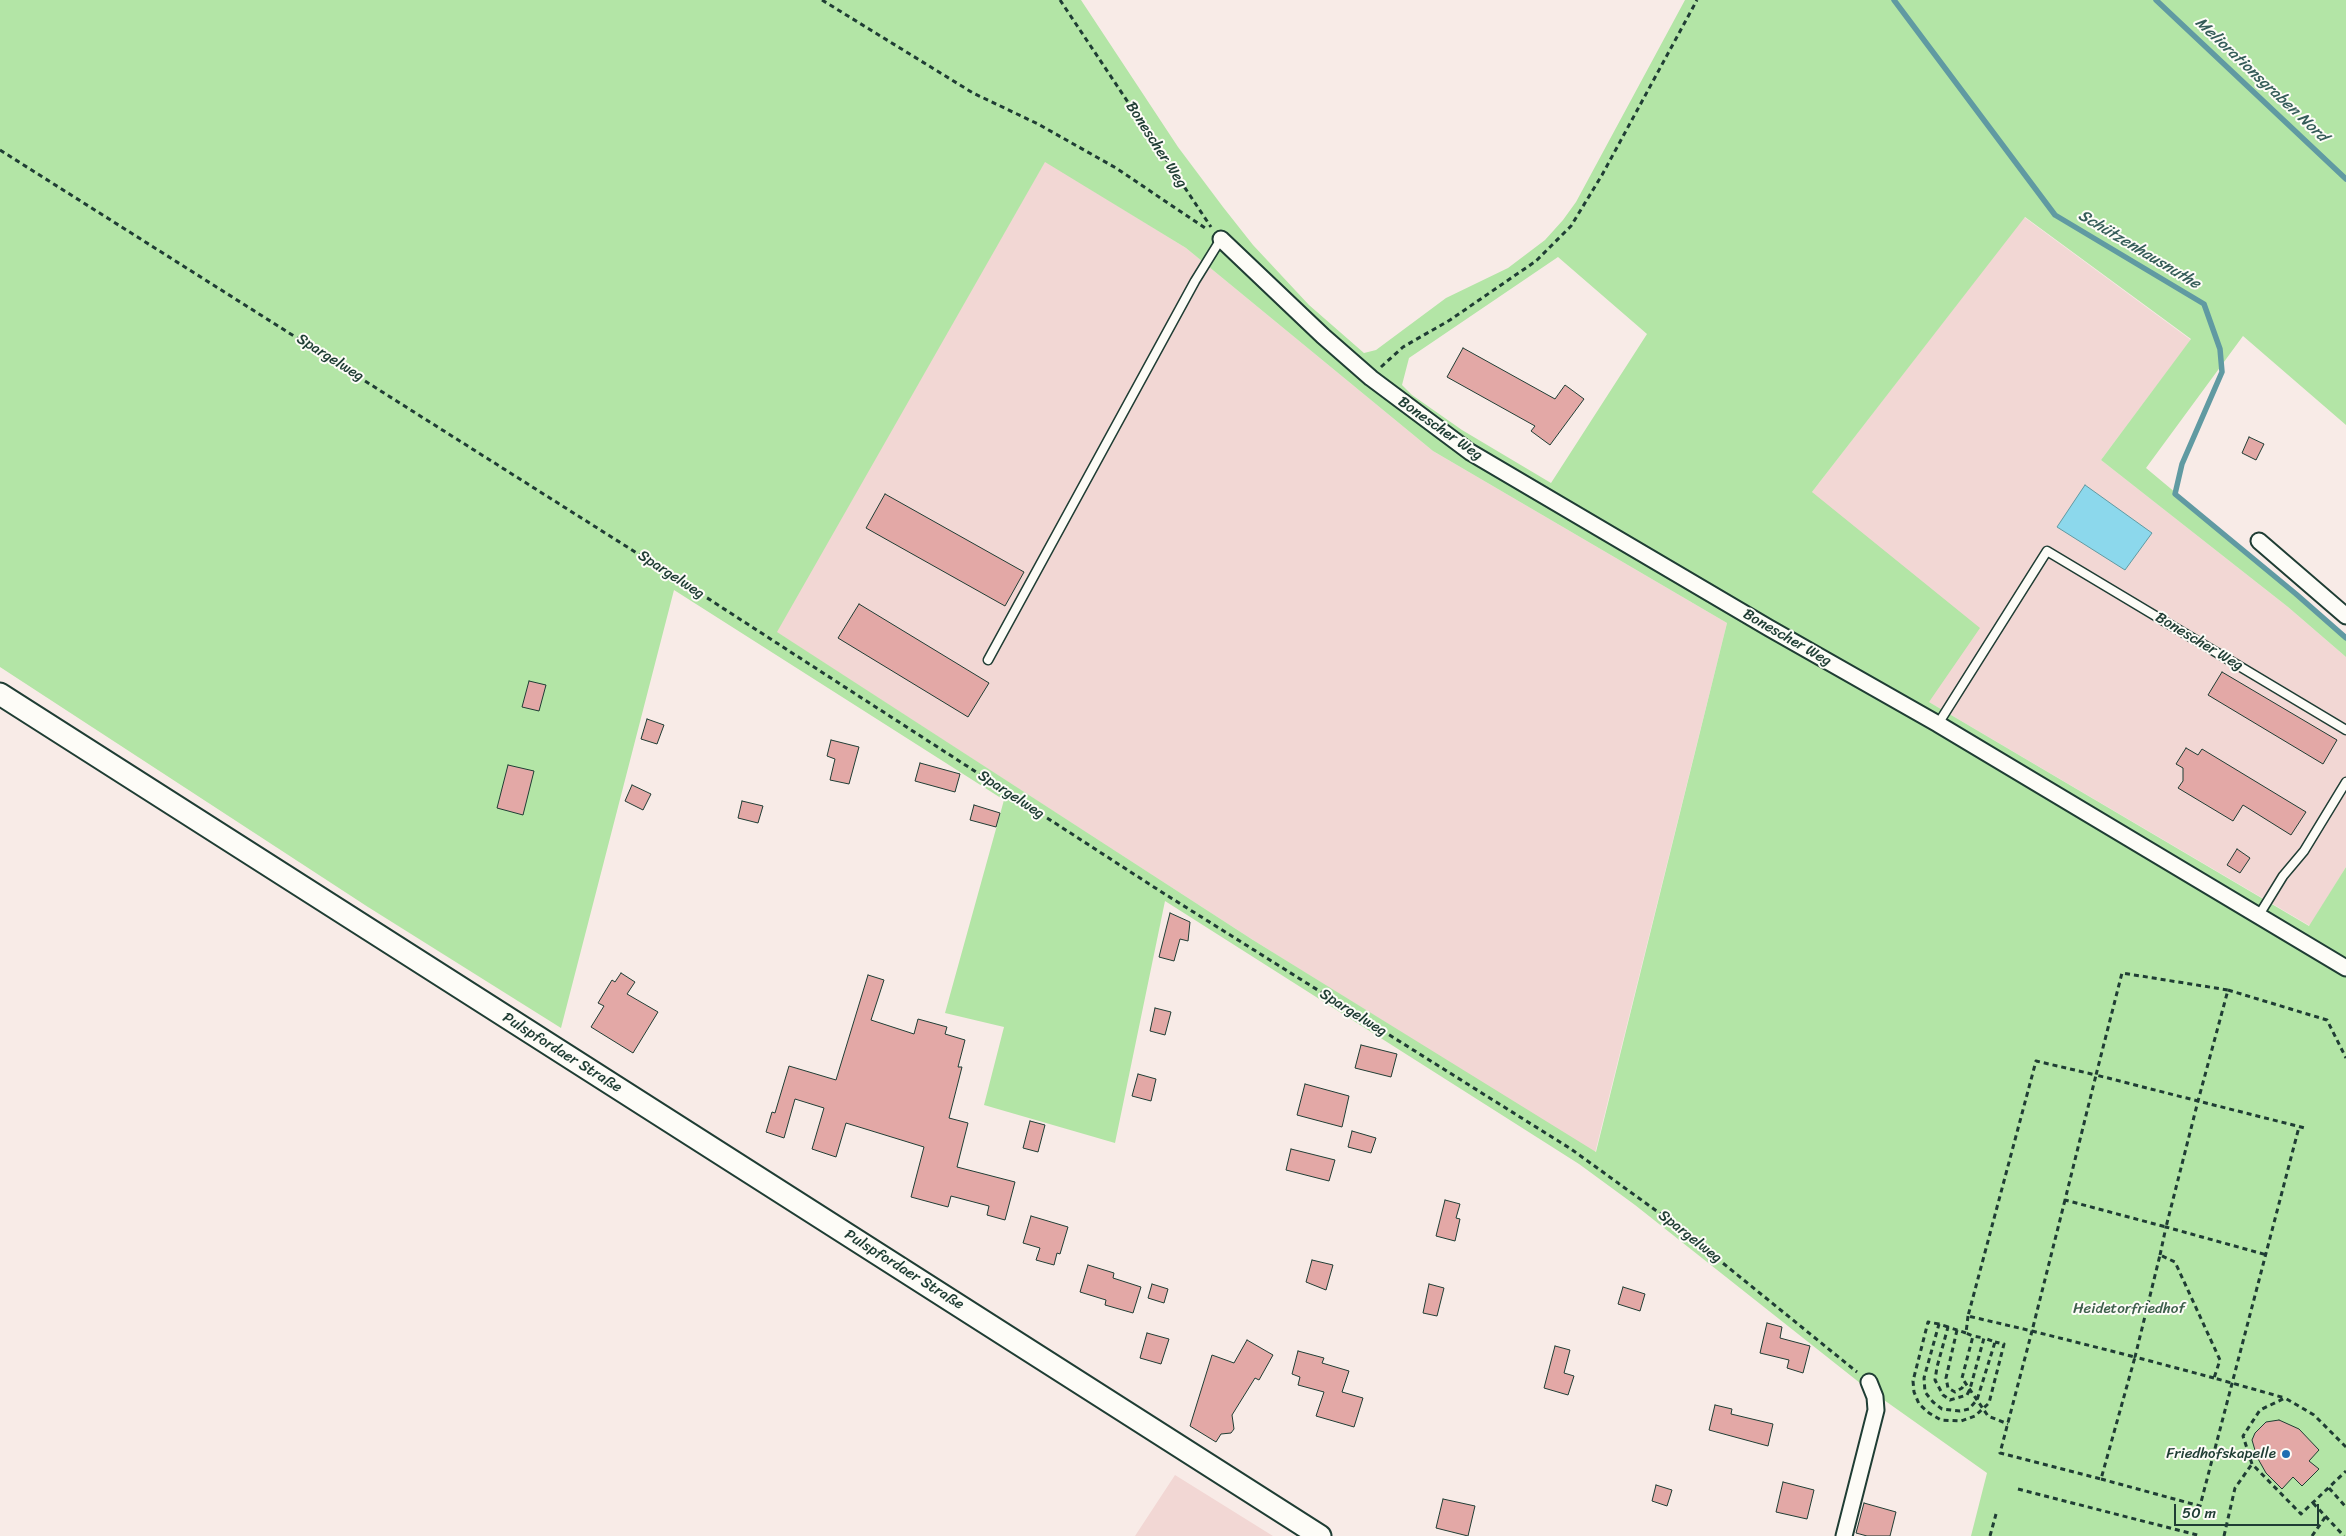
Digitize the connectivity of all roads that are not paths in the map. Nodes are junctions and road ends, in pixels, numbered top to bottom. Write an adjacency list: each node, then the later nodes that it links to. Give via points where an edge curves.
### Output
1 (1221, 239): 4 (lane); 6 (street, Bonescher Weg, via 1371,378 1470,452)
2 (2259, 541): 3 (street)
3 (2346, 616)
4 (988, 660)
5 (0, 694): 12 (main road, Pulspfordaer Straße)
6 (1938, 724): 7 (lane, Bonescher Weg, via 2047,551); 9 (street, Bonescher Weg)
7 (2346, 730)
8 (2346, 782): 9 (lane)
9 (2260, 915): 10 (street, Bonescher Weg)
10 (2346, 968)
11 (1869, 1382): 13 (street, via 1876,1410)
12 (1320, 1536)
13 (1844, 1536)

